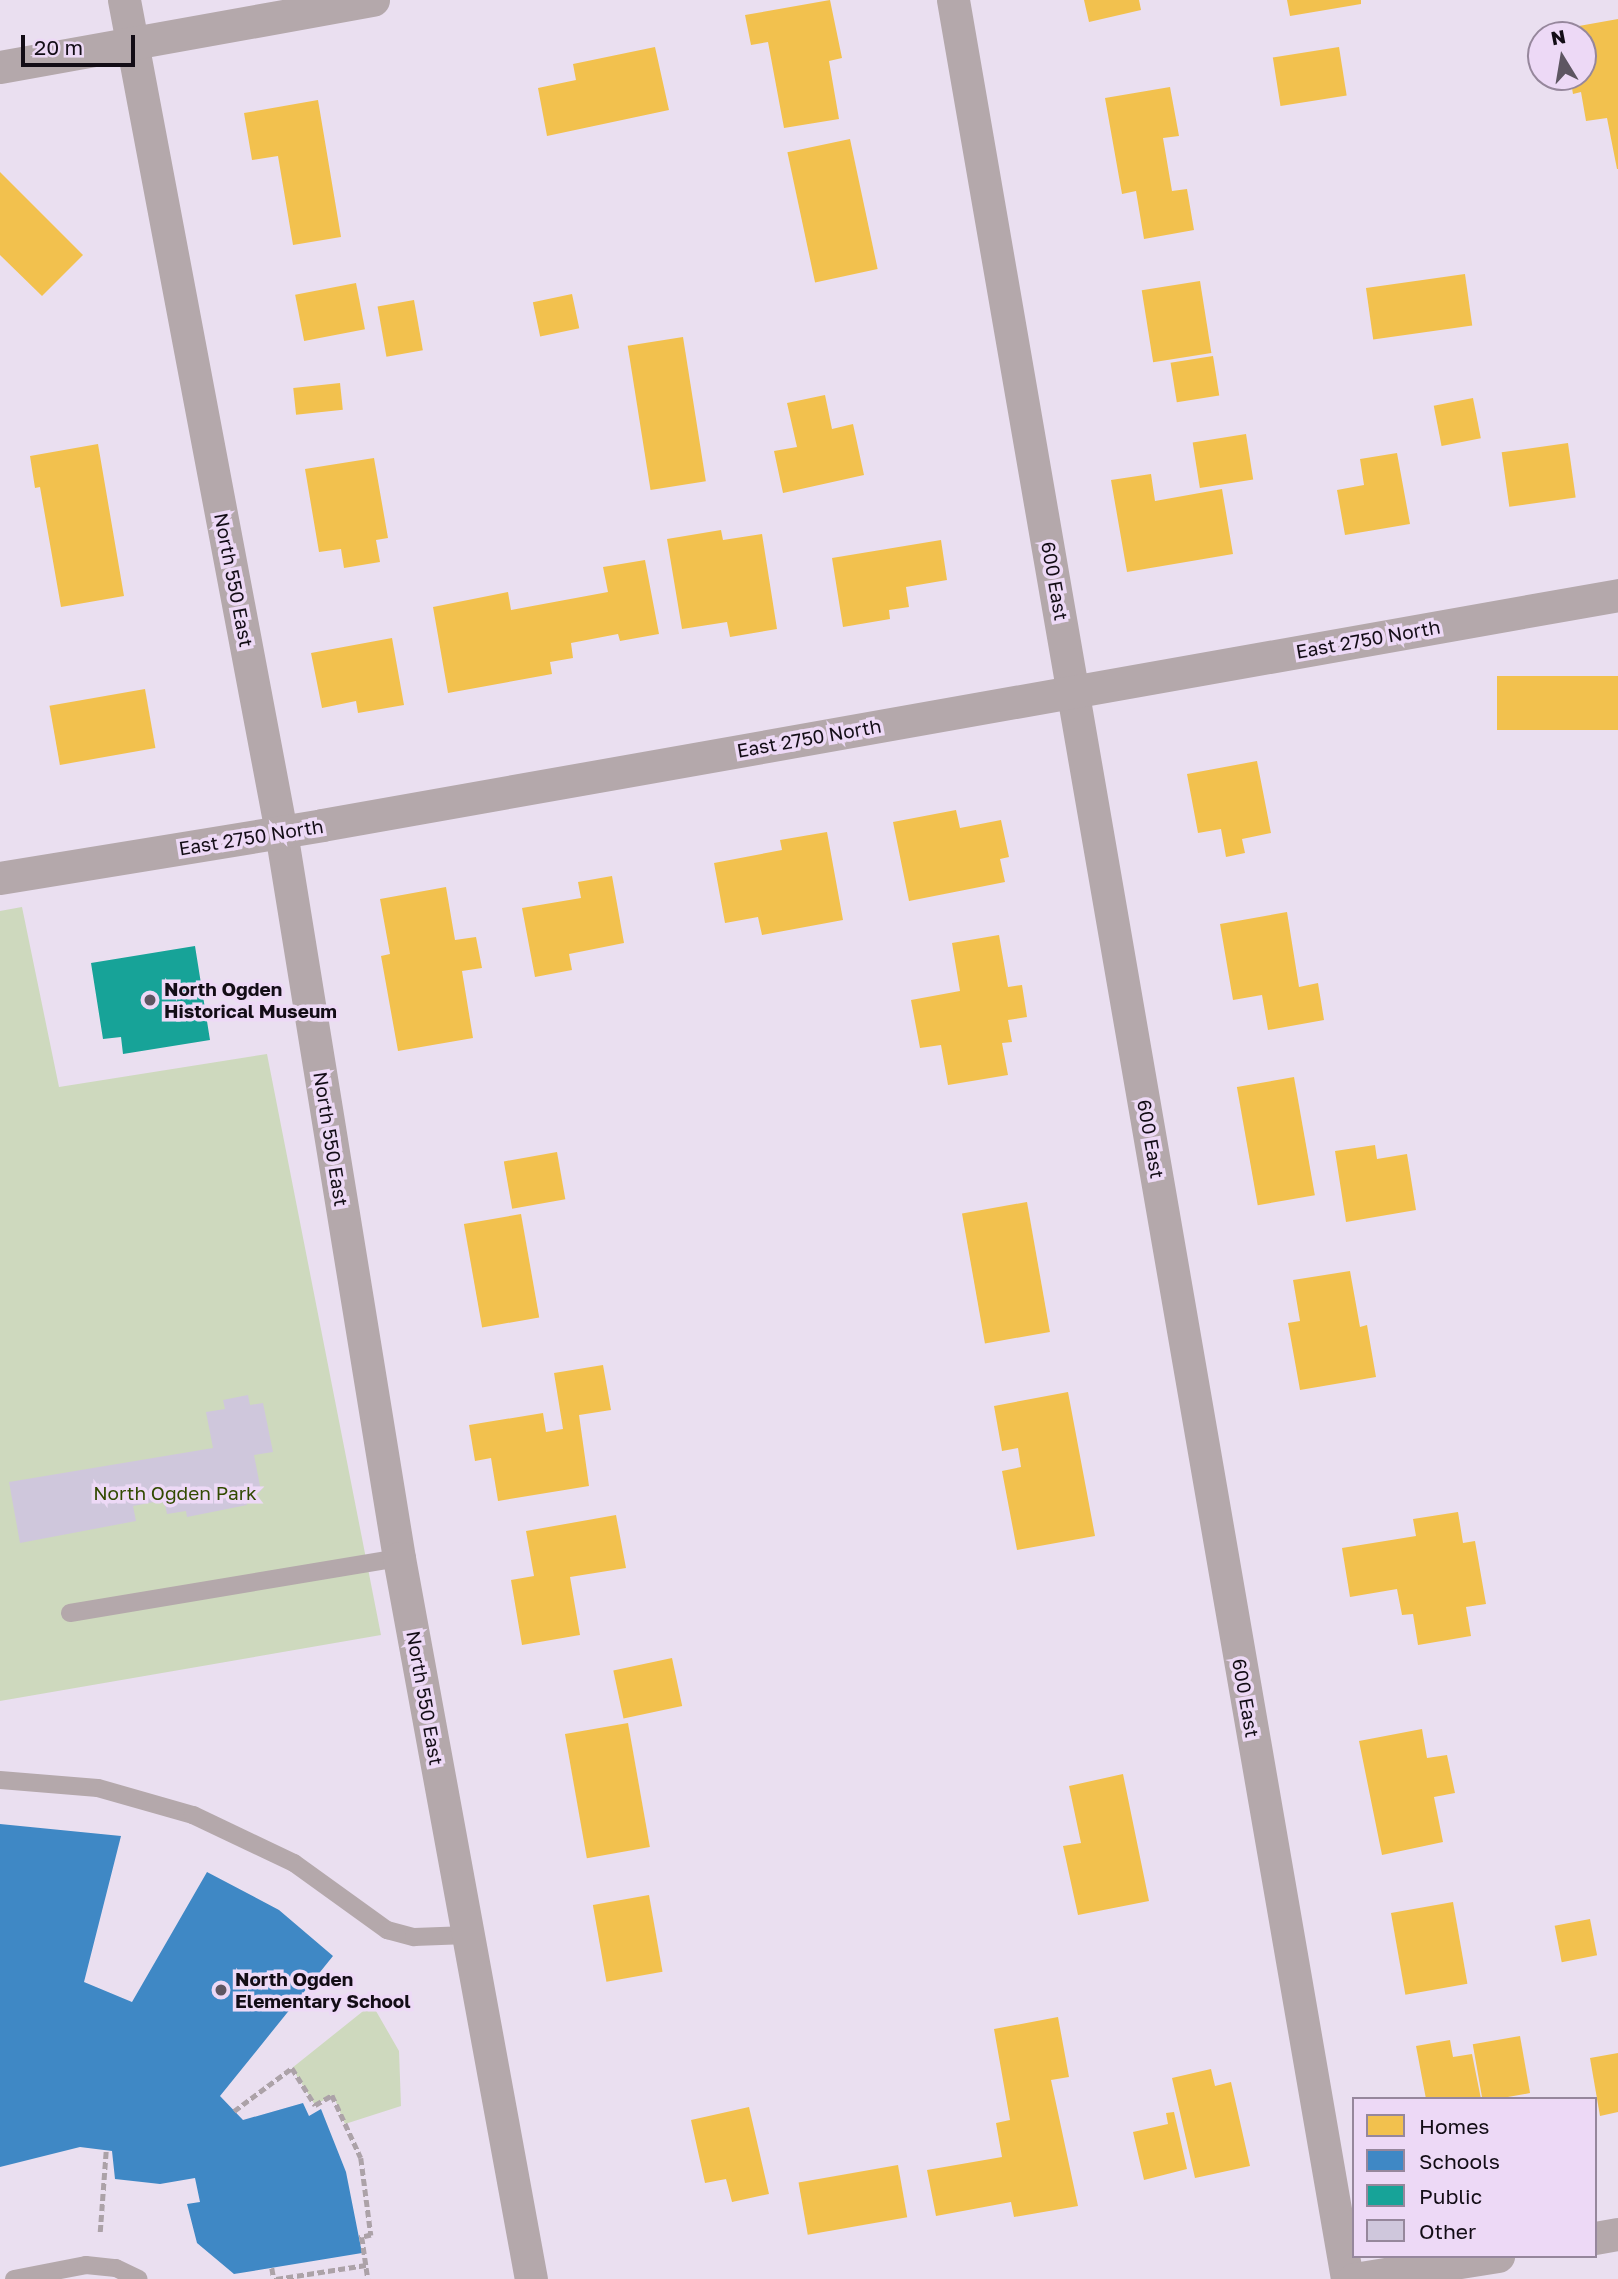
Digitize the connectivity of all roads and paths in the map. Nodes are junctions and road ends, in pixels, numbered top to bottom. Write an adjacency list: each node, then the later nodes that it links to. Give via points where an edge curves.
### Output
1 (124, 0): 4 (street, North 550 East)
2 (373, 0): 4 (street)
3 (953, 0): 7 (street, 600 East)
4 (132, 42): 5 (street); 8 (street, North 550 East)
5 (0, 67)
6 (1618, 595): 7 (street, East 2750 North)
7 (1074, 690): 8 (street, East 2750 North); 27 (street, 600 East)
8 (281, 832): 9 (street, East 2750 North); 10 (street, North 550 East)
9 (0, 878)
10 (399, 1558): 11 (lane); 13 (street, North 550 East)
11 (70, 1613)
12 (0, 1780): 13 (lane, via 97,1788 193,1815 294,1863 387,1930 414,1937)
13 (468, 1935): 26 (street, North 550 East)
14 (234, 2111): 20 (path, via 292,2068 314,2105 332,2095 361,2158 372,2235 360,2237)
15 (106, 2150): 16 (path)
16 (100, 2232)
17 (1618, 2234): 18 (street)
18 (1597, 2238)
19 (1485, 2258): 28 (street)
20 (366, 2265): 24 (path); 25 (path)
21 (272, 2268): 24 (path)
22 (14, 2279): 23 (lane, via 86,2265 116,2268)
23 (139, 2279)
24 (275, 2279)
25 (368, 2279)
26 (531, 2279)
27 (1347, 2279)
28 (1354, 2279)

